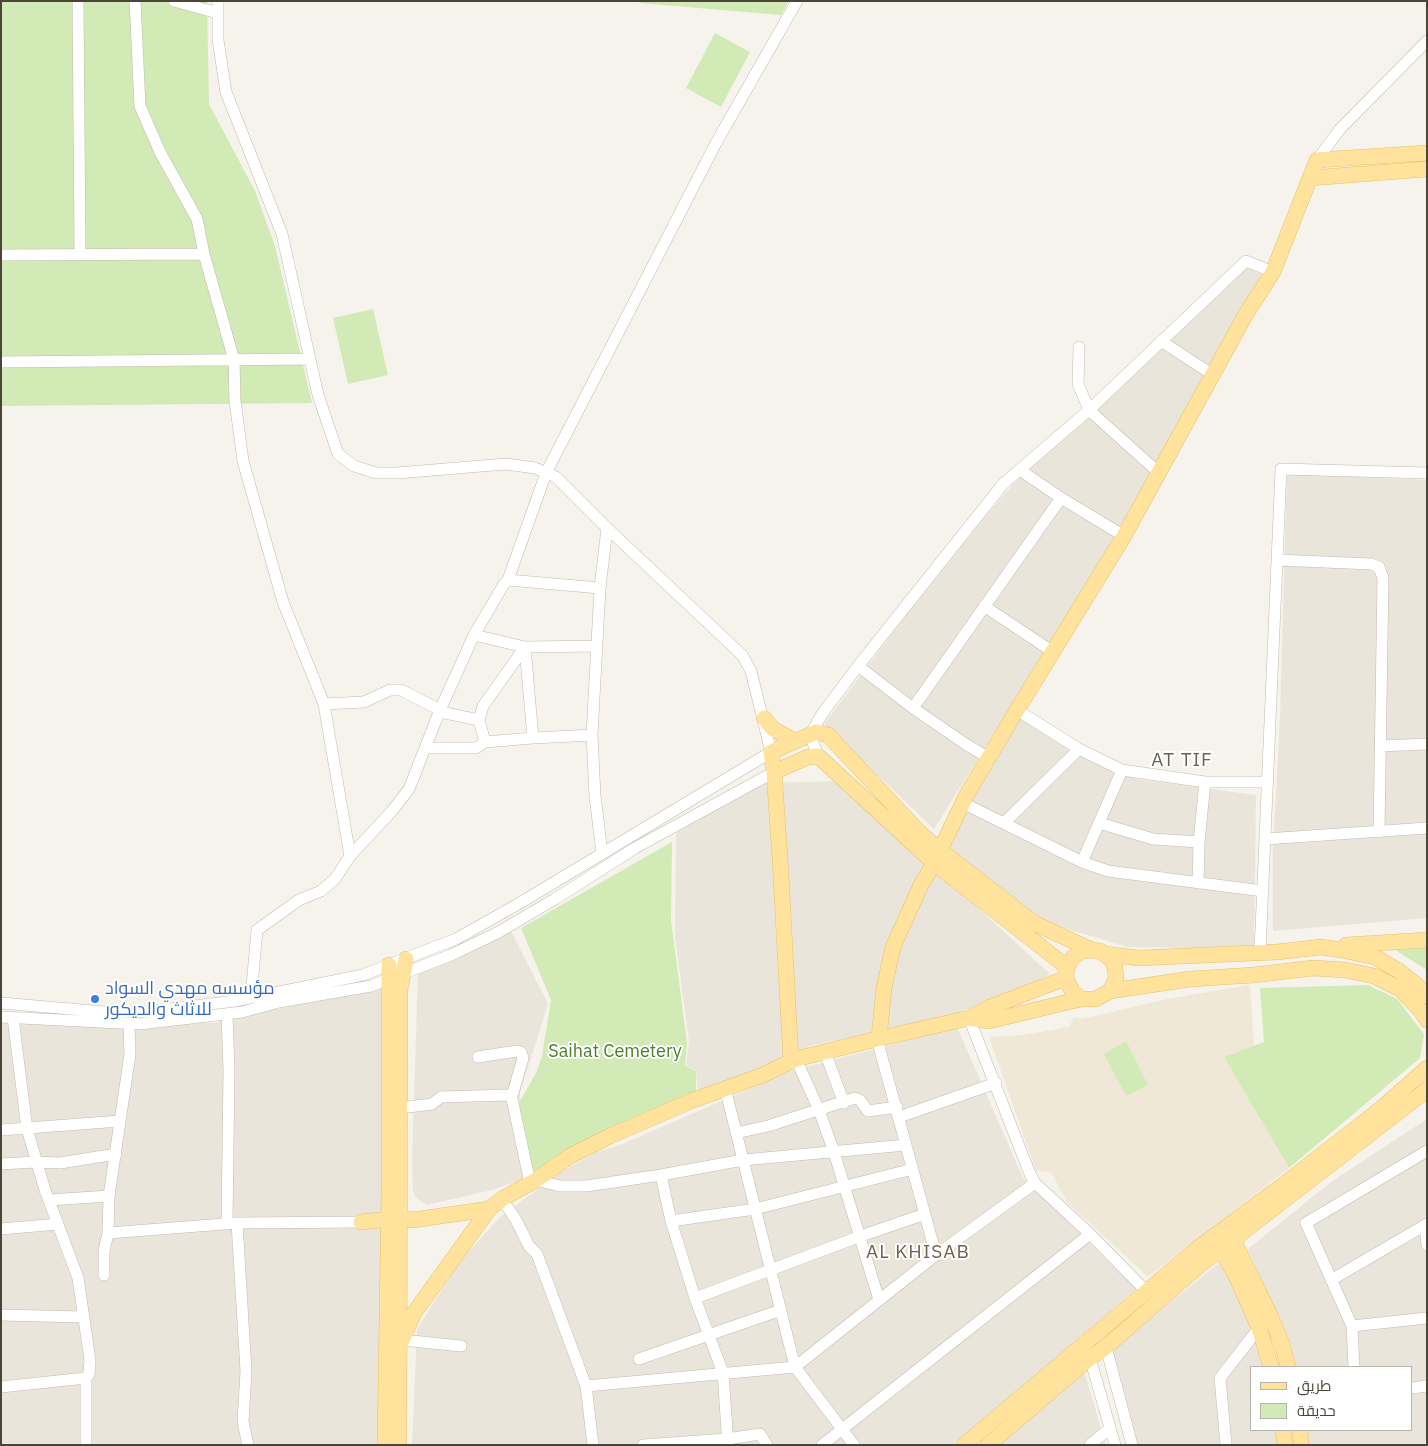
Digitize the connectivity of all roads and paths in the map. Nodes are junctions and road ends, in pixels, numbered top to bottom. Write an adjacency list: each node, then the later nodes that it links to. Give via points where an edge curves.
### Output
1 (78, 1): 13 (street)
2 (135, 1): 11 (street, via 140,106 160,152 196,219)
3 (174, 1): 5 (street)
4 (797, 1): 23 (street, via 716,143)
5 (218, 7): 17 (street, via 218,40 226,92 282,234)
6 (1427, 41): 8 (street, via 1340,129)
7 (1427, 153): 8 (main road)
8 (1317, 160): 10 (main road)
9 (1427, 169): 10 (main road)
10 (1310, 178): 14 (main road)
11 (204, 254): 13 (street); 18 (street)
12 (1, 255): 13 (street)
13 (80, 255)
14 (1273, 272): 15 (street, via 1246,261); 20 (main road)
15 (1161, 341): 20 (street); 21 (street)
16 (1079, 347): 21 (street, via 1078,384)
17 (310, 359): 18 (street); 23 (street, via 318,395 338,454 354,466 376,473 397,473 506,464)
18 (234, 360): 19 (street); 38 (street, via 235,401 243,461 284,602)
19 (1, 362)
20 (1213, 375): 24 (main road)
21 (1089, 410): 22 (street); 24 (street)
22 (1020, 470): 26 (street); 37 (street, via 1003,484)
23 (546, 473): 27 (street, via 556,477); 30 (street)
24 (1159, 473): 28 (main road)
25 (1427, 473): 29 (street, via 1281,469)
26 (1061, 498): 28 (street); 32 (street)
27 (607, 528): 31 (street); 42 (street, via 742,655 751,671)
28 (1124, 536): 36 (main road)
29 (1277, 560): 50 (street, via 1379,567 1383,578); 59 (street)
30 (508, 580): 31 (street); 33 (street)
31 (600, 588): 34 (street)
32 (984, 606): 36 (street); 39 (street)
33 (474, 635): 35 (street); 41 (street)
34 (596, 646): 35 (street); 44 (street)
35 (525, 647): 43 (street, via 483,706); 46 (street)
36 (1053, 652): 40 (main road)
37 (858, 666): 39 (street); 45 (street)
38 (324, 704): 41 (street, via 364,702 390,690 401,690); 68 (street)
39 (914, 708): 55 (street)
40 (1017, 710): 52 (street); 55 (main road)
41 (440, 711): 43 (street); 51 (street)
42 (764, 718): 47 (main road, via 773,729); 53 (street)
43 (479, 720): 48 (street)
44 (592, 735): 46 (street); 67 (street)
45 (810, 735): 47 (main road); 54 (street); 69 (main road, via 816,732 828,735 922,835)
46 (533, 738): 48 (street)
47 (795, 741): 53 (main road)
48 (485, 742): 51 (street, via 476,748)
49 (1427, 744): 50 (street)
50 (1380, 746): 64 (street)
51 (426, 748): 68 (street, via 409,789)
52 (1080, 748): 56 (street); 61 (street)
53 (771, 752): 57 (main road); 67 (street)
54 (818, 756): 57 (main road); 69 (main road)
55 (989, 758): 60 (main road)
56 (1122, 770): 58 (street); 62 (street)
57 (774, 772): 77 (street, via 635,848 497,932 451,956); 94 (main road)
58 (1205, 782): 59 (street); 66 (street)
59 (1268, 782): 65 (street)
60 (963, 803): 61 (street); 69 (main road)
61 (1004, 823): 70 (street)
62 (1099, 823): 66 (street, via 1153,838); 70 (street)
63 (1427, 828): 64 (street)
64 (1379, 832): 65 (street)
65 (1265, 839): 72 (street)
66 (1199, 842): 71 (street)
67 (602, 854): 77 (street)
68 (350, 856): 82 (street, via 335,880 321,891 299,900 257,930)
69 (937, 856): 75 (main road, via 1034,923); 79 (main road); 91 (main road, via 893,947)
70 (1082, 862): 71 (street, via 1108,871)
71 (1198, 883): 72 (street)
72 (1263, 891): 76 (street)
73 (1427, 940): 74 (main road)
74 (1322, 947): 76 (main road); 81 (main road, via 1375,957 1399,971)
75 (1099, 952): 76 (main road, via 1138,958); 79 (main road, via 1083,951 1074,956); 80 (main road, via 1111,959 1114,967 1116,979)
76 (1260, 952)
77 (404, 966): 78 (street); 101 (main road, via 400,990)
78 (389, 971): 82 (street); 85 (street, via 371,986); 126 (main road)
79 (1066, 972): 83 (main road, via 1073,993); 88 (main road)
80 (1110, 991): 83 (main road, via 1096,1000); 89 (main road, via 1190,979 1313,968 1345,970 1374,976 1400,989)
81 (1427, 996)
82 (252, 997): 84 (street, via 146,1012 105,1012)
83 (1083, 999): 88 (main road, via 989,1021)
84 (1, 1003)
85 (227, 1014): 90 (street); 130 (street)
86 (1, 1017): 87 (street)
87 (14, 1018): 90 (street); 105 (street)
88 (969, 1018): 91 (main road); 96 (street)
89 (1427, 1020)
90 (129, 1024): 104 (street, via 130,1054)
91 (878, 1038): 92 (main road); 103 (street)
92 (824, 1052): 94 (main road); 100 (street)
93 (478, 1057): 99 (street, via 517,1051 522,1054 515,1090)
94 (794, 1060): 97 (main road); 102 (street)
95 (1424, 1071): 142 (main road, via 1383,1107)
96 (996, 1083): 103 (street); 118 (street)
97 (725, 1088): 107 (street); 117 (main road, via 610,1136 570,1156)
98 (1427, 1090): 136 (main road)
99 (511, 1094): 101 (street, via 441,1097 432,1104); 117 (street)
100 (844, 1103): 102 (street); 103 (street, via 858,1098 870,1111)
101 (400, 1108): 126 (main road)
102 (819, 1110): 107 (street); 110 (street)
103 (898, 1112): 108 (street)
104 (120, 1121): 105 (street); 111 (street)
105 (27, 1129): 106 (street); 113 (street)
106 (1, 1130)
107 (736, 1133): 112 (street)
108 (906, 1145): 110 (street); 115 (street)
109 (1427, 1151): 141 (street, via 1306,1223)
110 (834, 1152): 112 (street); 119 (street)
111 (116, 1154): 113 (street, via 60,1163); 120 (street)
112 (743, 1160): 116 (street); 124 (street)
113 (36, 1162): 114 (street); 122 (street)
114 (1, 1164)
115 (913, 1169): 119 (street); 125 (street)
116 (661, 1175): 117 (street, via 586,1186); 127 (street)
117 (533, 1182): 121 (main road)
118 (1035, 1183): 134 (street); 138 (street)
119 (845, 1186): 124 (street); 135 (street)
120 (109, 1196): 122 (street); 133 (street)
121 (502, 1199): 123 (main road); 126 (main road, via 413,1211); 163 (street, via 537,1254)
122 (49, 1200): 129 (street)
123 (489, 1209): 126 (main road, via 413,1220); 152 (main road, via 414,1313)
124 (755, 1209): 127 (street); 139 (street)
125 (925, 1214): 135 (street); 138 (street)
126 (394, 1218): 128 (main road); 152 (main road); 174 (main road)
127 (671, 1220): 143 (street)
128 (361, 1222): 130 (street)
129 (58, 1224): 132 (street); 147 (street, via 78,1278)
130 (232, 1224): 133 (street); 173 (street, via 246,1371 243,1422)
131 (1426, 1225): 137 (street); 141 (street)
132 (1, 1229)
133 (108, 1233): 140 (street)
134 (1090, 1234): 142 (street); 168 (street)
135 (861, 1236): 139 (street); 144 (street)
136 (1227, 1244): 150 (main road, via 1236,1276); 154 (main road); 158 (main road, via 1269,1313)
137 (1427, 1245)
138 (936, 1255): 144 (street)
139 (770, 1270): 143 (street); 145 (street)
140 (104, 1275)
141 (1331, 1280): 149 (street)
142 (1146, 1291): 181 (main road)
143 (695, 1298): 151 (street)
144 (879, 1300): 160 (street)
145 (781, 1310): 151 (street); 160 (street)
146 (1, 1315): 147 (street)
147 (84, 1317): 162 (street, via 90,1360)
148 (1427, 1318): 149 (street)
149 (1352, 1326): 159 (street)
150 (1259, 1328): 157 (main road); 186 (street, via 1220,1378)
151 (709, 1335): 156 (street); 161 (street)
152 (400, 1344): 153 (street); 175 (main road)
153 (461, 1346)
154 (1106, 1347): 155 (main road); 185 (street)
155 (1090, 1358): 167 (street); 182 (main road)
156 (638, 1359)
157 (1270, 1366)
158 (1288, 1366)
159 (1354, 1366)
160 (795, 1367): 161 (street); 168 (street)
161 (723, 1373): 163 (street); 171 (street)
162 (86, 1378): 165 (street); 172 (street)
163 (586, 1386): 176 (street)
164 (1427, 1386): 166 (street)
165 (1, 1387)
166 (1413, 1388)
167 (1110, 1428): 183 (street); 184 (street)
168 (842, 1429): 179 (street); 180 (street)
169 (1283, 1431): 187 (main road)
170 (1300, 1431): 188 (main road)
171 (727, 1442): 177 (street); 178 (street, via 760,1434)
172 (86, 1445)
173 (248, 1445)
174 (385, 1445)
175 (399, 1445)
176 (593, 1445)
177 (643, 1445)
178 (767, 1445)
179 (822, 1445)
180 (854, 1445)
181 (964, 1445)
182 (988, 1445)
183 (1090, 1445)
184 (1115, 1445)
185 (1132, 1445)
186 (1226, 1445)
187 (1285, 1445)
188 (1301, 1445)

